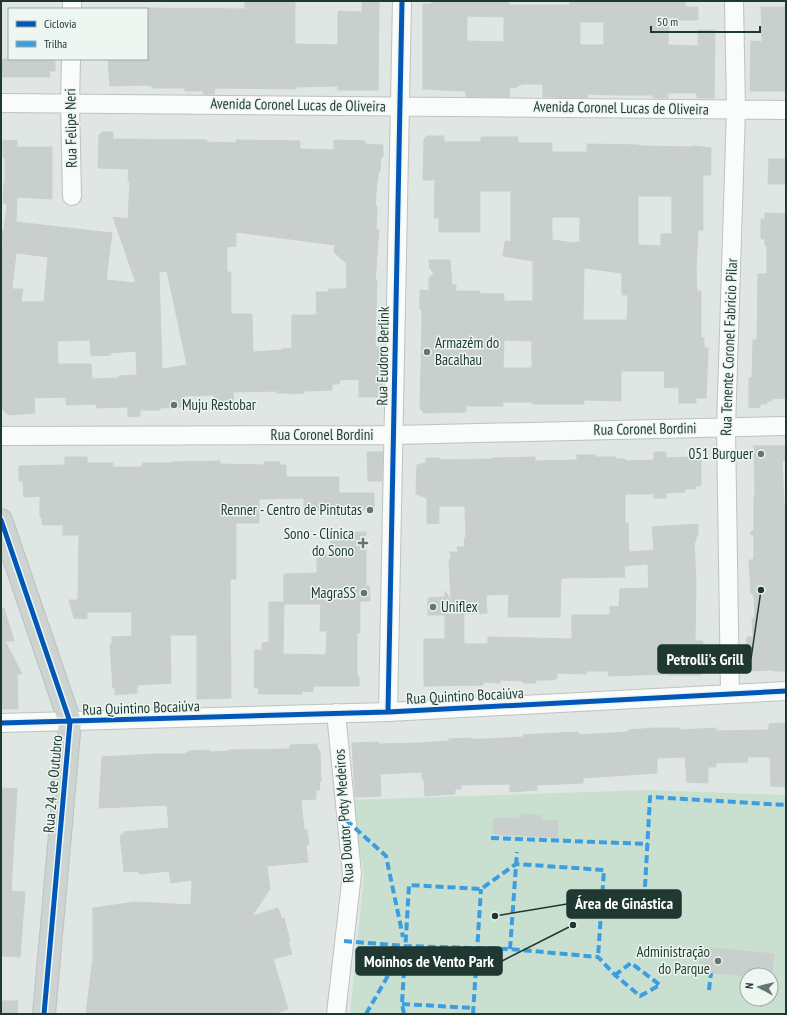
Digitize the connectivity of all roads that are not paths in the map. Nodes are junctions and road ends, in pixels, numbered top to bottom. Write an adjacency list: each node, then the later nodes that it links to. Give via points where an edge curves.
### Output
1 (402, 1): 6 (street, Rua Eudoro Berlink)
2 (734, 1): 7 (street, Rua Tenente Coronel Fabricio Pilar)
3 (71, 60): 5 (street, Rua Felipe Neri)
4 (1, 103): 5 (street, Avenida Coronel Lucas de Oliveira)
5 (70, 103): 6 (street, Avenida Coronel Lucas de Oliveira); 9 (street, Rua Felipe Neri)
6 (400, 106): 7 (street, Avenida Coronel Lucas de Oliveira); 12 (street, Rua Eudoro Berlink)
7 (736, 110): 8 (street, Avenida Coronel Lucas de Oliveira); 11 (street, Rua Tenente Coronel Fabricio Pilar)
8 (786, 110)
9 (72, 196)
10 (786, 426): 11 (street, Rua Coronel Bordini)
11 (726, 428): 12 (street, Rua Coronel Bordini); 16 (street, Rua Tenente Coronel Fabricio Pilar)
12 (394, 434): 13 (street, Rua Coronel Bordini); 17 (street, Rua Eudoro Berlink)
13 (1, 436)
14 (1, 520): 19 (main road, Rua 24 de Outubro)
15 (786, 690): 16 (street, Rua Quintino Bocaiúva)
16 (730, 694): 17 (street, Rua Quintino Bocaiúva)
17 (388, 712): 18 (street, Rua Quintino Bocaiúva)
18 (336, 713): 19 (street, Rua Quintino Bocaiúva); 22 (street, Rua Doutor Poty Medeiros, via 352,874)
19 (70, 722): 20 (street, Rua Quintino Bocaiúva); 21 (main road, Rua 24 de Outubro)
20 (1, 723)
21 (44, 1014)
22 (336, 1014)

